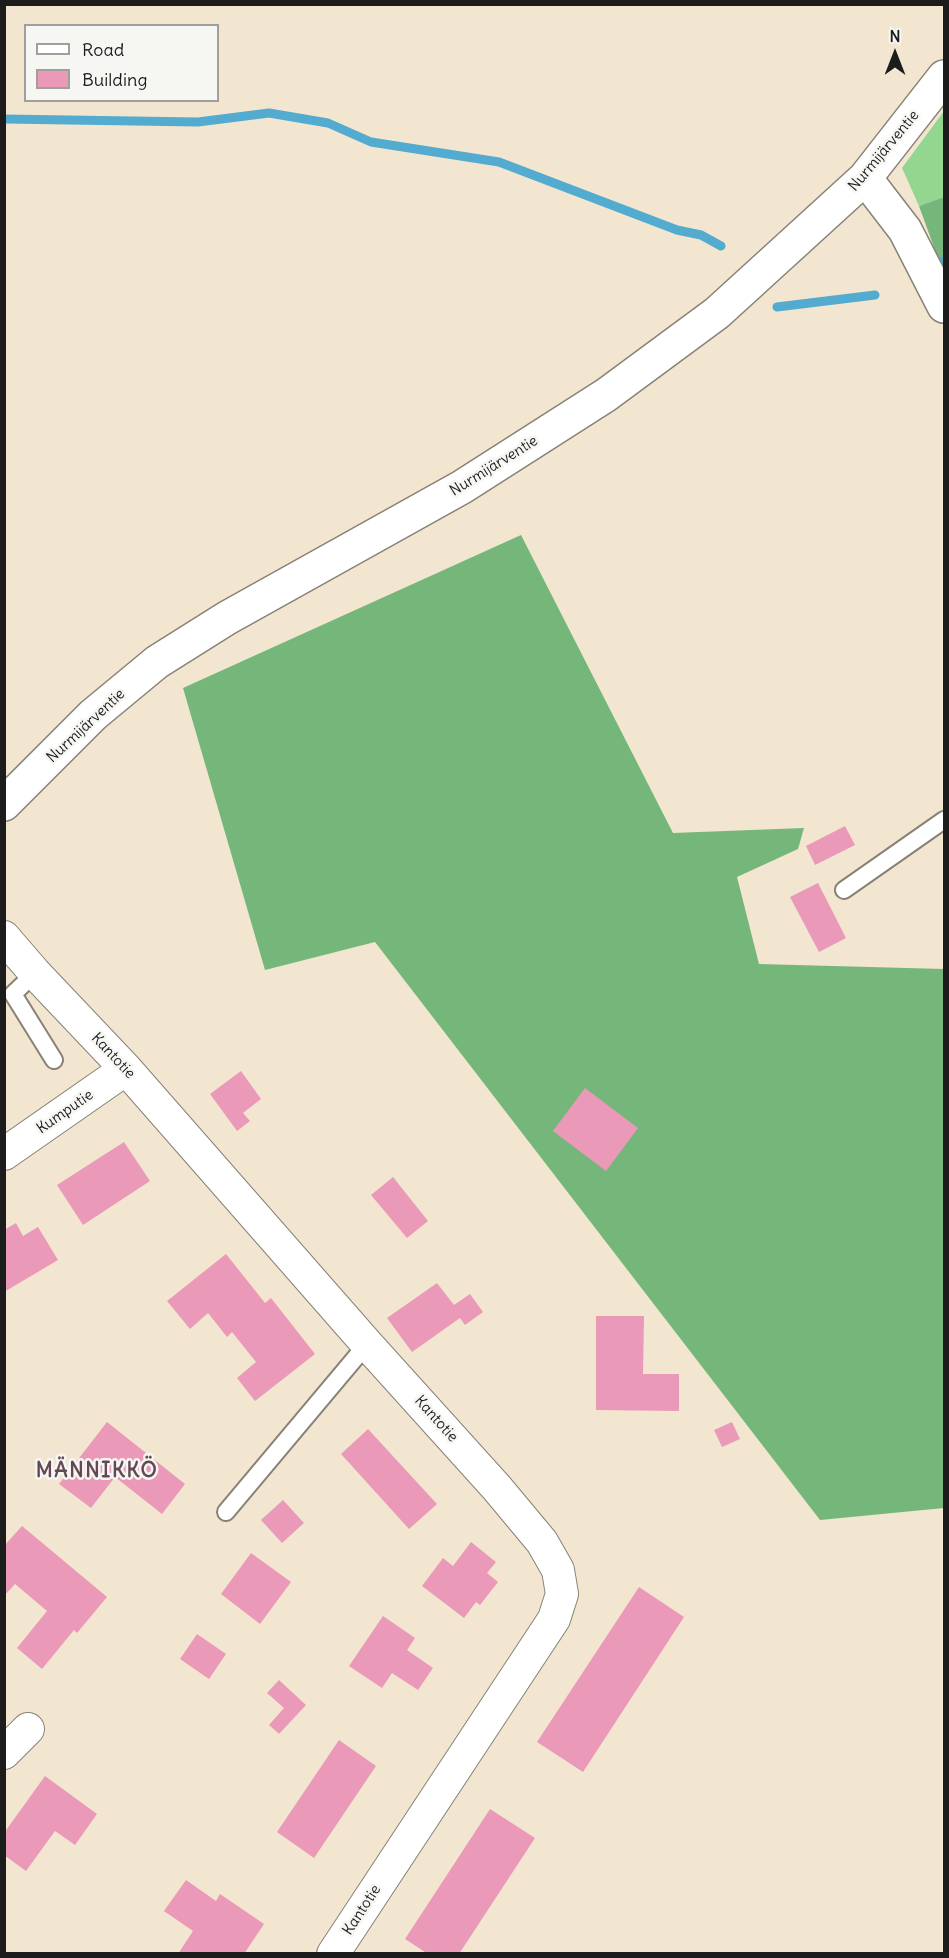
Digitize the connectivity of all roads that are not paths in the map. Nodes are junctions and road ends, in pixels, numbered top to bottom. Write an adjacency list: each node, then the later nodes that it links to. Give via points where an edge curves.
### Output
1 (945, 77): 2 (street, Nurmijärventie)
2 (865, 178): 3 (street, via 905,230); 4 (street, Nurmijärventie, via 717,314 606,395 462,487 227,618 157,662 93,715)
3 (945, 306)
4 (4, 804)
5 (945, 820): 6 (lane)
6 (844, 890)
7 (4, 938): 8 (street, Kantotie)
8 (35, 973): 9 (lane, via 13,994); 10 (street, Kantotie)
9 (54, 1060)
10 (126, 1069): 11 (street, Kumputie); 12 (street, Kantotie)
11 (4, 1154)
12 (367, 1344): 13 (lane); 16 (street, Kantotie, via 542,1542 558,1570 562,1594 554,1619)
13 (226, 1512)
14 (28, 1729): 15 (street)
15 (4, 1753)
16 (333, 1953)

